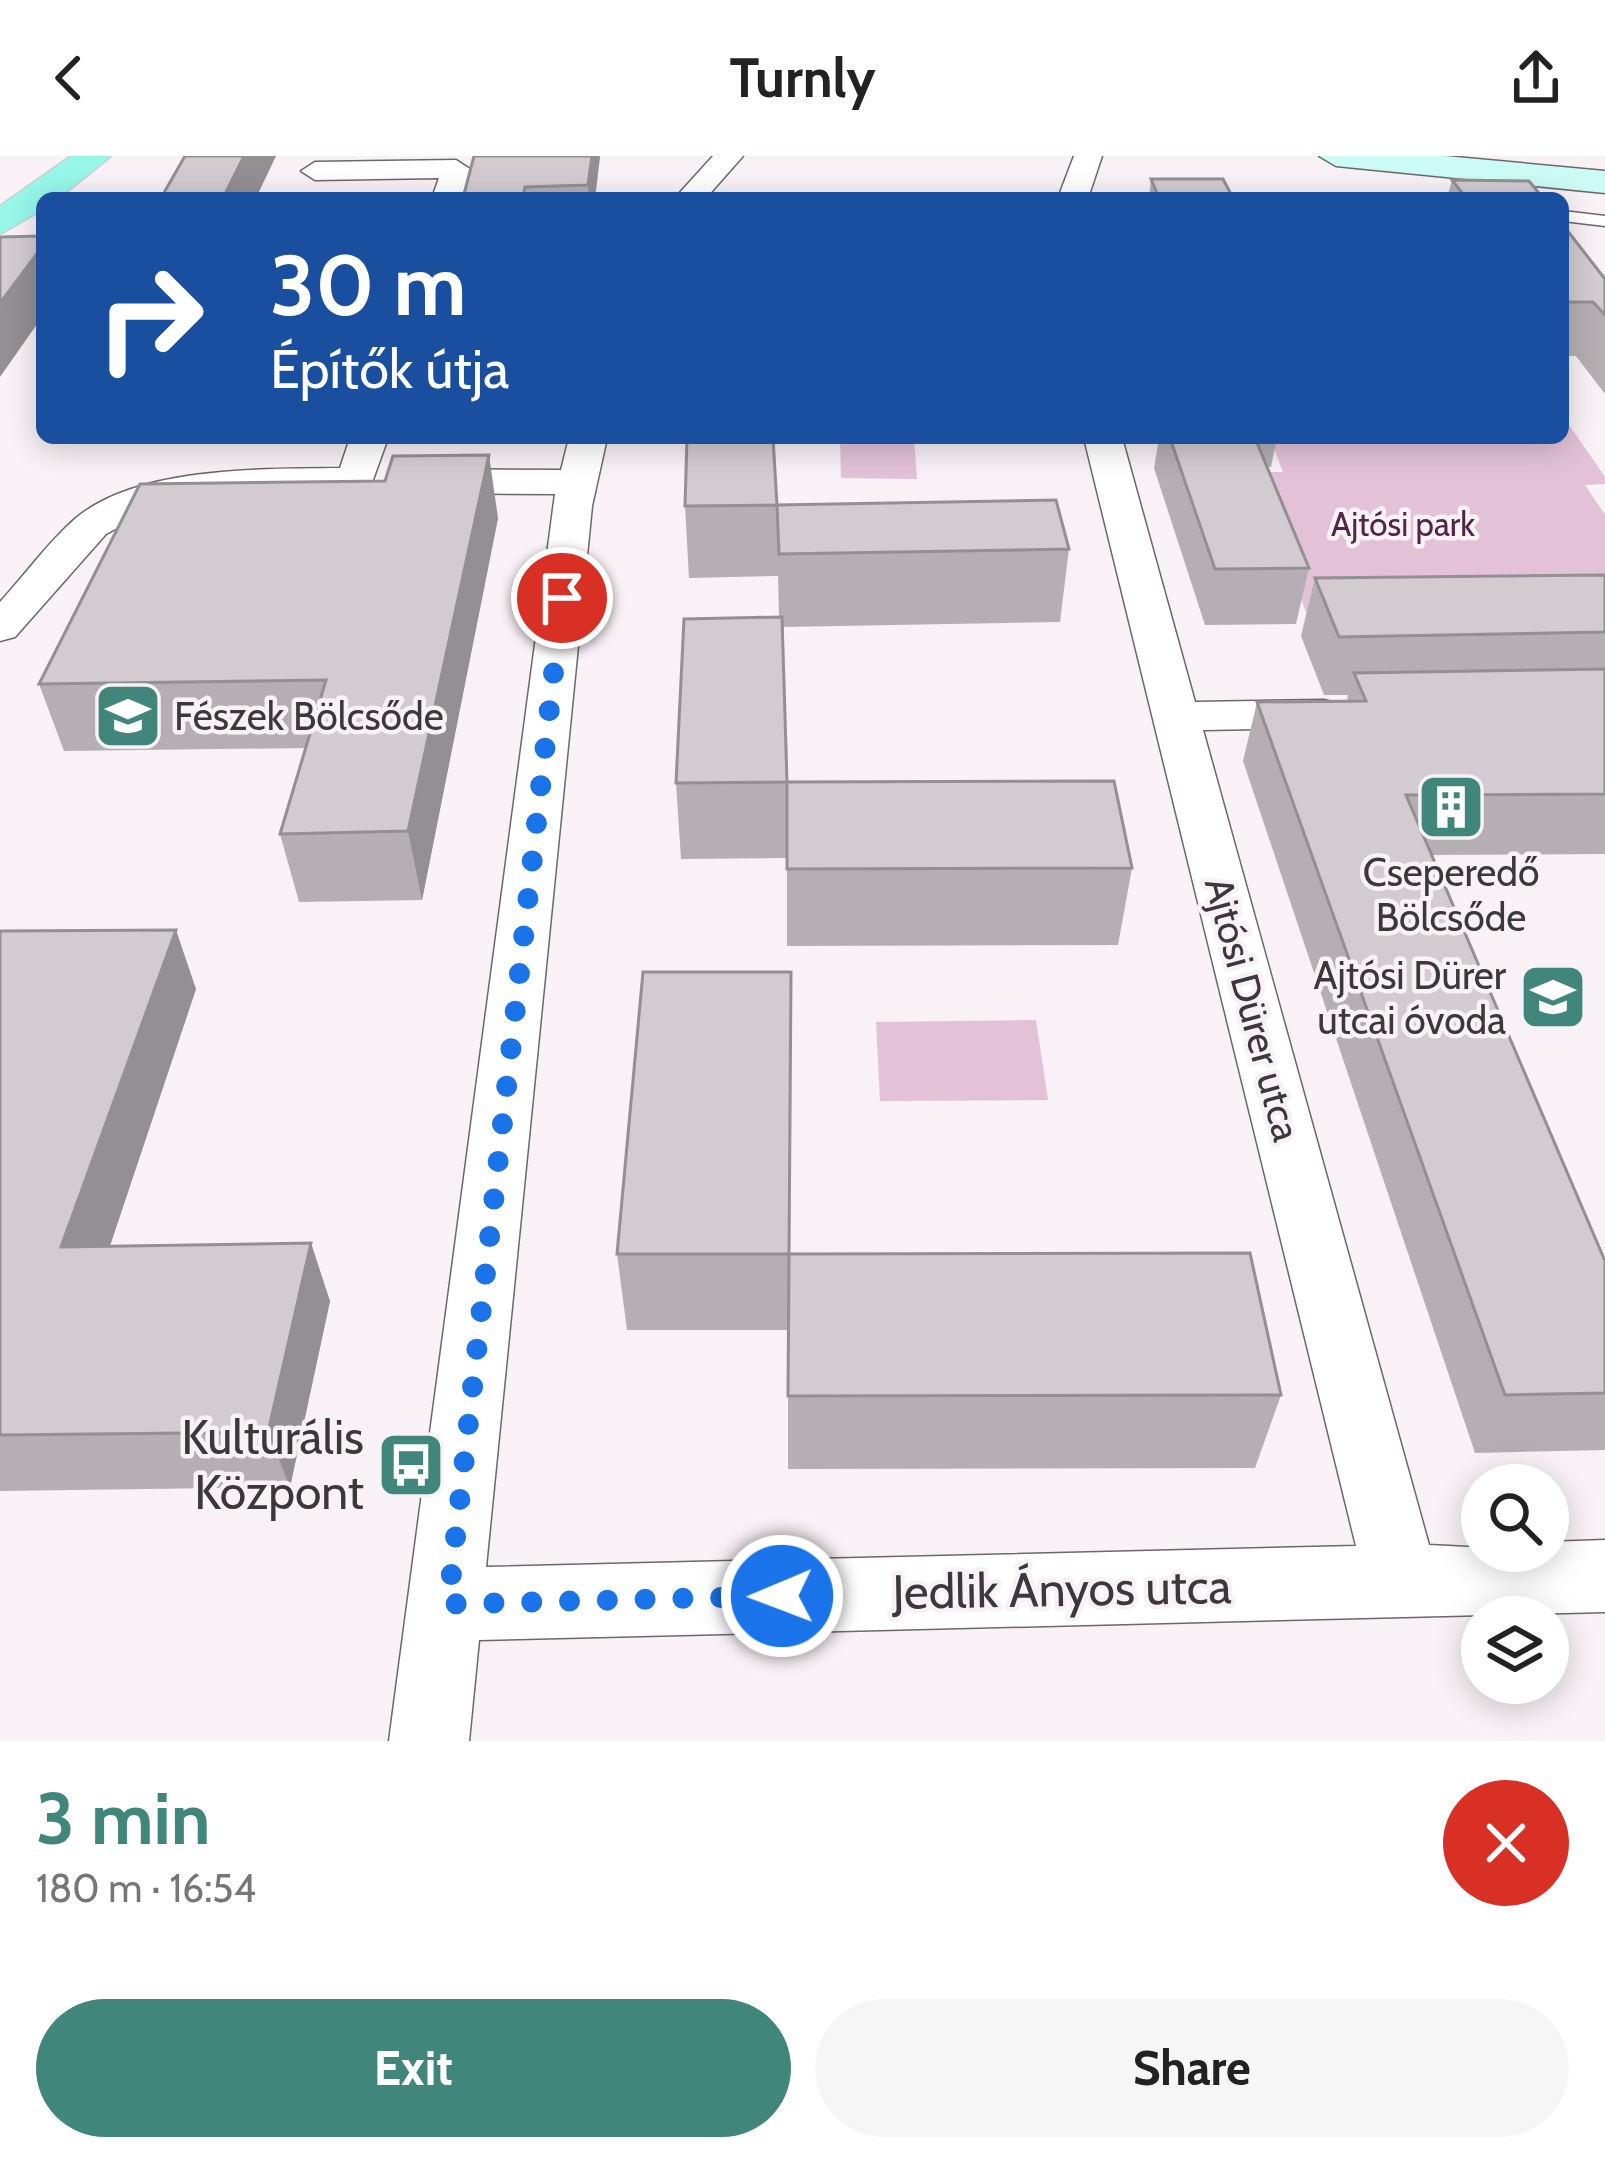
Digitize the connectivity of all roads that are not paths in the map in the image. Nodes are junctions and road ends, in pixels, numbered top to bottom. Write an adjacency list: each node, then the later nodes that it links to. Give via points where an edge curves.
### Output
1 (94, 156): 8 (main road)
2 (729, 156): 10 (street)
3 (1088, 156): 11 (street)
4 (1336, 156): 5 (street)
5 (1483, 170): 7 (street); 12 (street)
6 (315, 171): 9 (street, via 456,169)
7 (1605, 182)
8 (43, 192)
9 (448, 192)
10 (696, 192)
11 (1075, 192)
12 (1502, 192)
13 (36, 197): 16 (main road)
14 (1569, 217): 15 (lane)
15 (1605, 221)
16 (0, 223)
17 (366, 444): 20 (street)
18 (1105, 444): 23 (street, Ajtósi Dürer utca)
19 (582, 460): 20 (street); 26 (street)
20 (356, 480): 21 (street, via 186,486 129,505 92,525)
21 (0, 628)
22 (1371, 713): 23 (street)
23 (1177, 716): 25 (street, Ajtósi Dürer utca)
24 (1605, 1576): 25 (street, Jedlik Ányos utca)
25 (1402, 1581): 26 (street, Jedlik Ányos utca)
26 (448, 1604): 27 (street)
27 (429, 1741)

